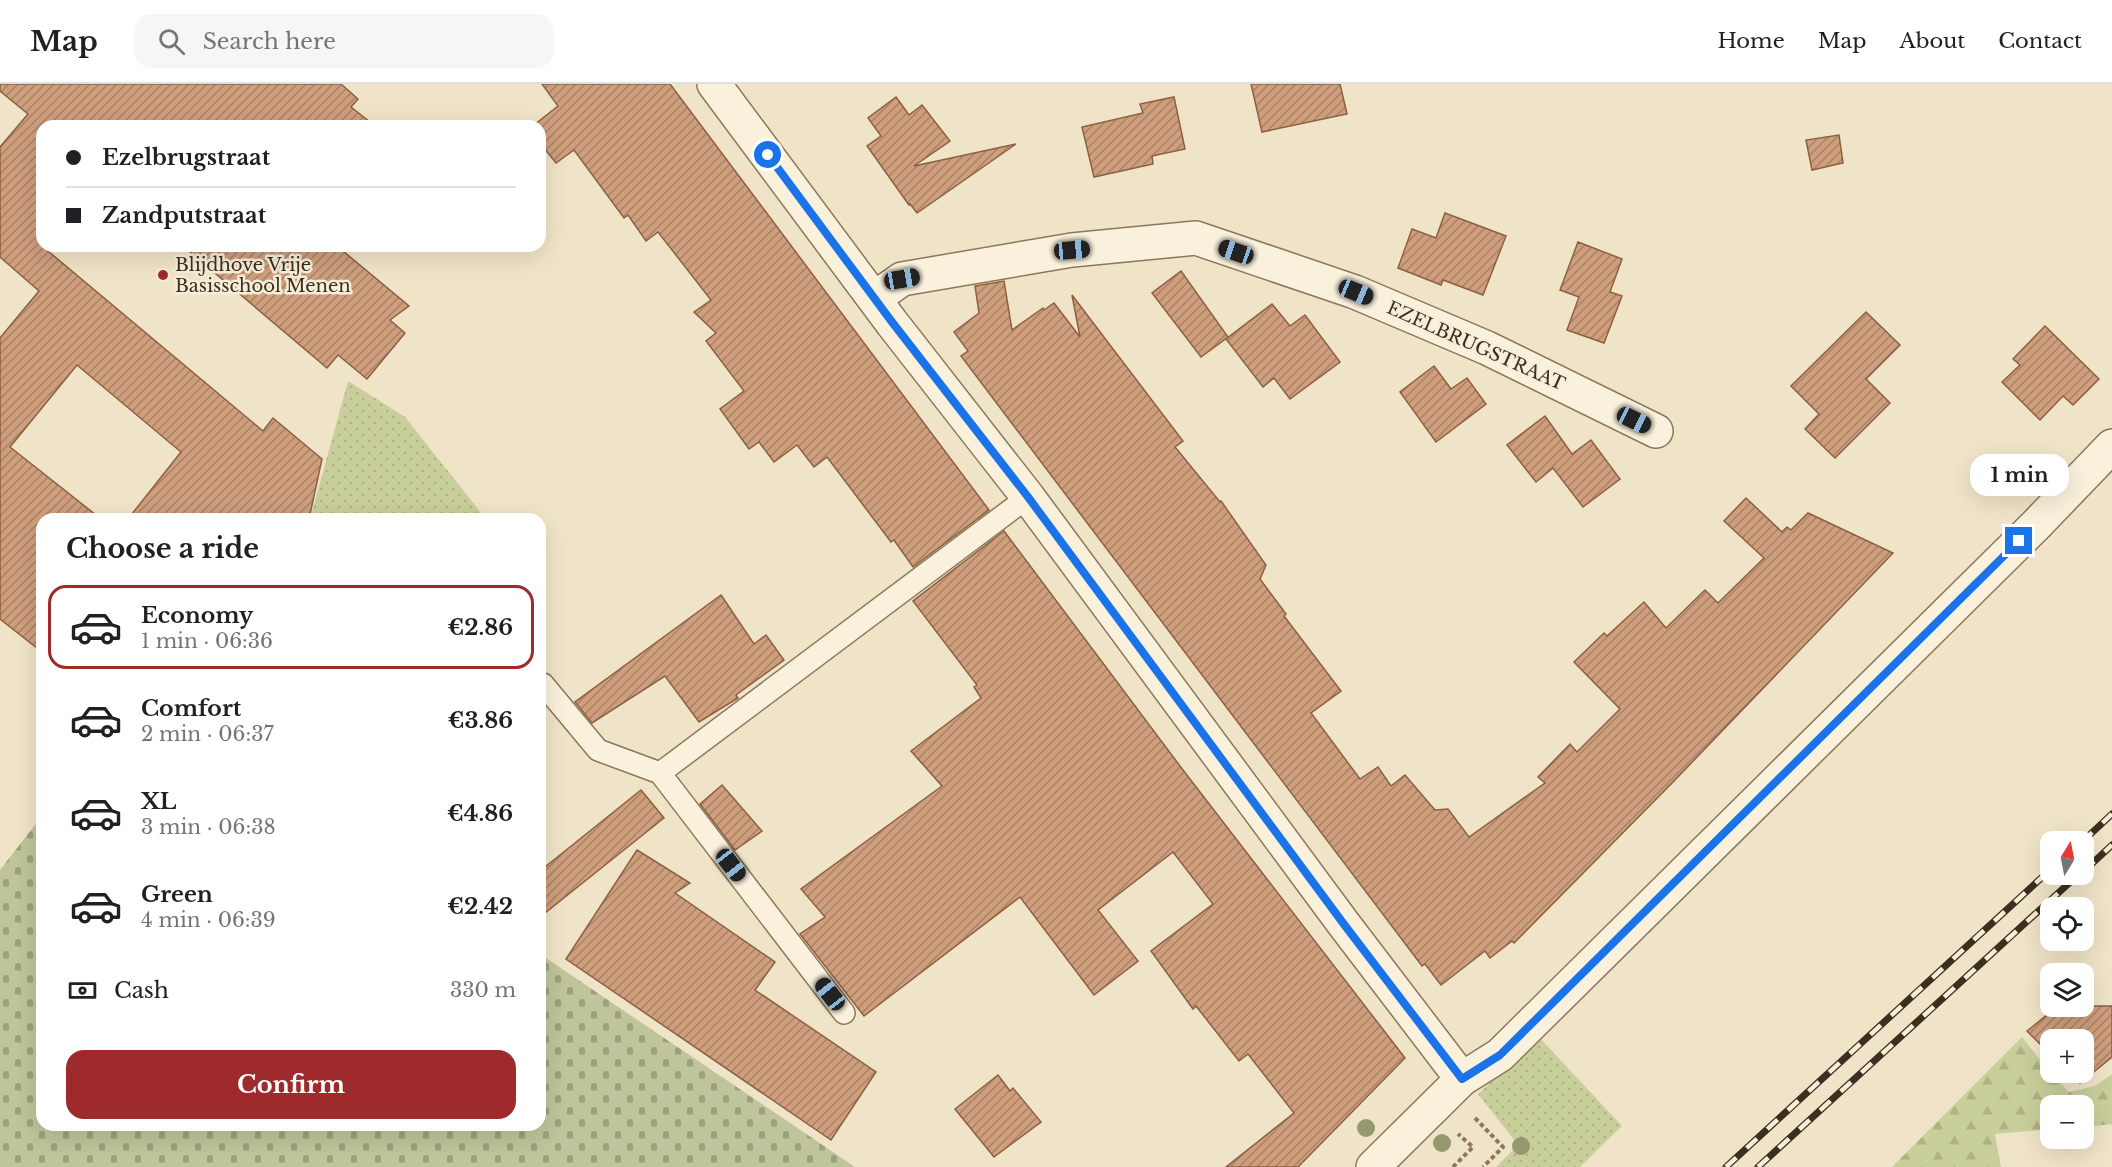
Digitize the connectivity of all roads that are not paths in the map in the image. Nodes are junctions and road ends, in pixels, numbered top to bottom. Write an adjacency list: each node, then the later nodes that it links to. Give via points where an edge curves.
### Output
1 (714, 84): 2 (street)
2 (875, 298): 3 (street, EZELBRUGSTRAAT, via 902,279 1072,250 1196,238 1356,292 1486,348); 5 (street)
3 (1656, 431)
4 (2112, 446): 9 (street, via 1500,1055)
5 (1028, 497): 7 (lane); 9 (street)
6 (546, 688): 7 (lane, via 598,750)
7 (660, 773): 8 (lane)
8 (844, 1013)
9 (1462, 1079): 10 (street)
10 (1373, 1167)

